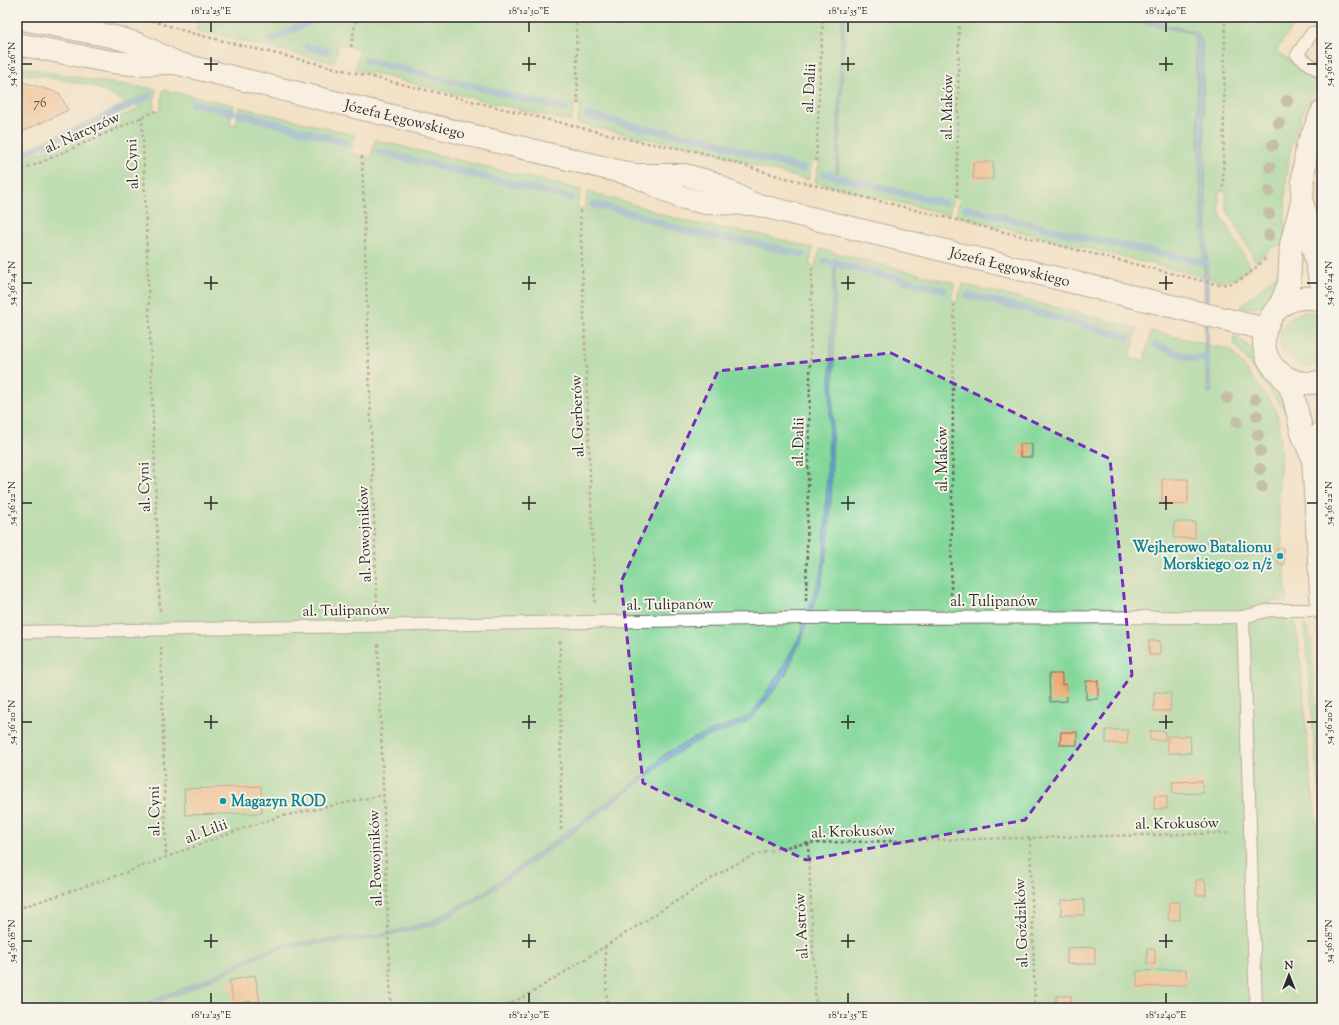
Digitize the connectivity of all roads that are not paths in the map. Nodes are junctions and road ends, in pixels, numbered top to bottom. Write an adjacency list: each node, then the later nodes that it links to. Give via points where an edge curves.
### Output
1 (17, 18): 4 (street, Józefa Łęgowskiego, via 115,37 138,44)
2 (1312, 33): 5 (lane, via 1297,55)
3 (17, 44): 4 (street, Józefa Łęgowskiego, via 112,62)
4 (175, 62): 11 (street, Józefa Łęgowskiego, via 634,174 680,197 706,203 754,204)
5 (1322, 73)
6 (1322, 112): 7 (street, via 1307,147)
7 (1302, 202): 8 (street); 10 (street, via 1291,249 1289,284)
8 (1322, 287)
9 (1322, 300): 10 (street, via 1313,297 1301,298 1289,301)
10 (1279, 308): 11 (street, via 1270,318)
11 (1266, 329): 12 (street, via 1266,353)
12 (1278, 372): 13 (street, via 1297,382); 15 (street, via 1290,387 1302,434)
13 (1322, 381)
14 (1322, 432): 15 (street)
15 (1313, 459): 16 (street)
16 (1322, 610): 17 (lane, al. Tulipanów, via 1270,610)
17 (1242, 617): 18 (lane, al. Tulipanów, via 806,618); 19 (lane)
18 (17, 632)
19 (1256, 1008)

